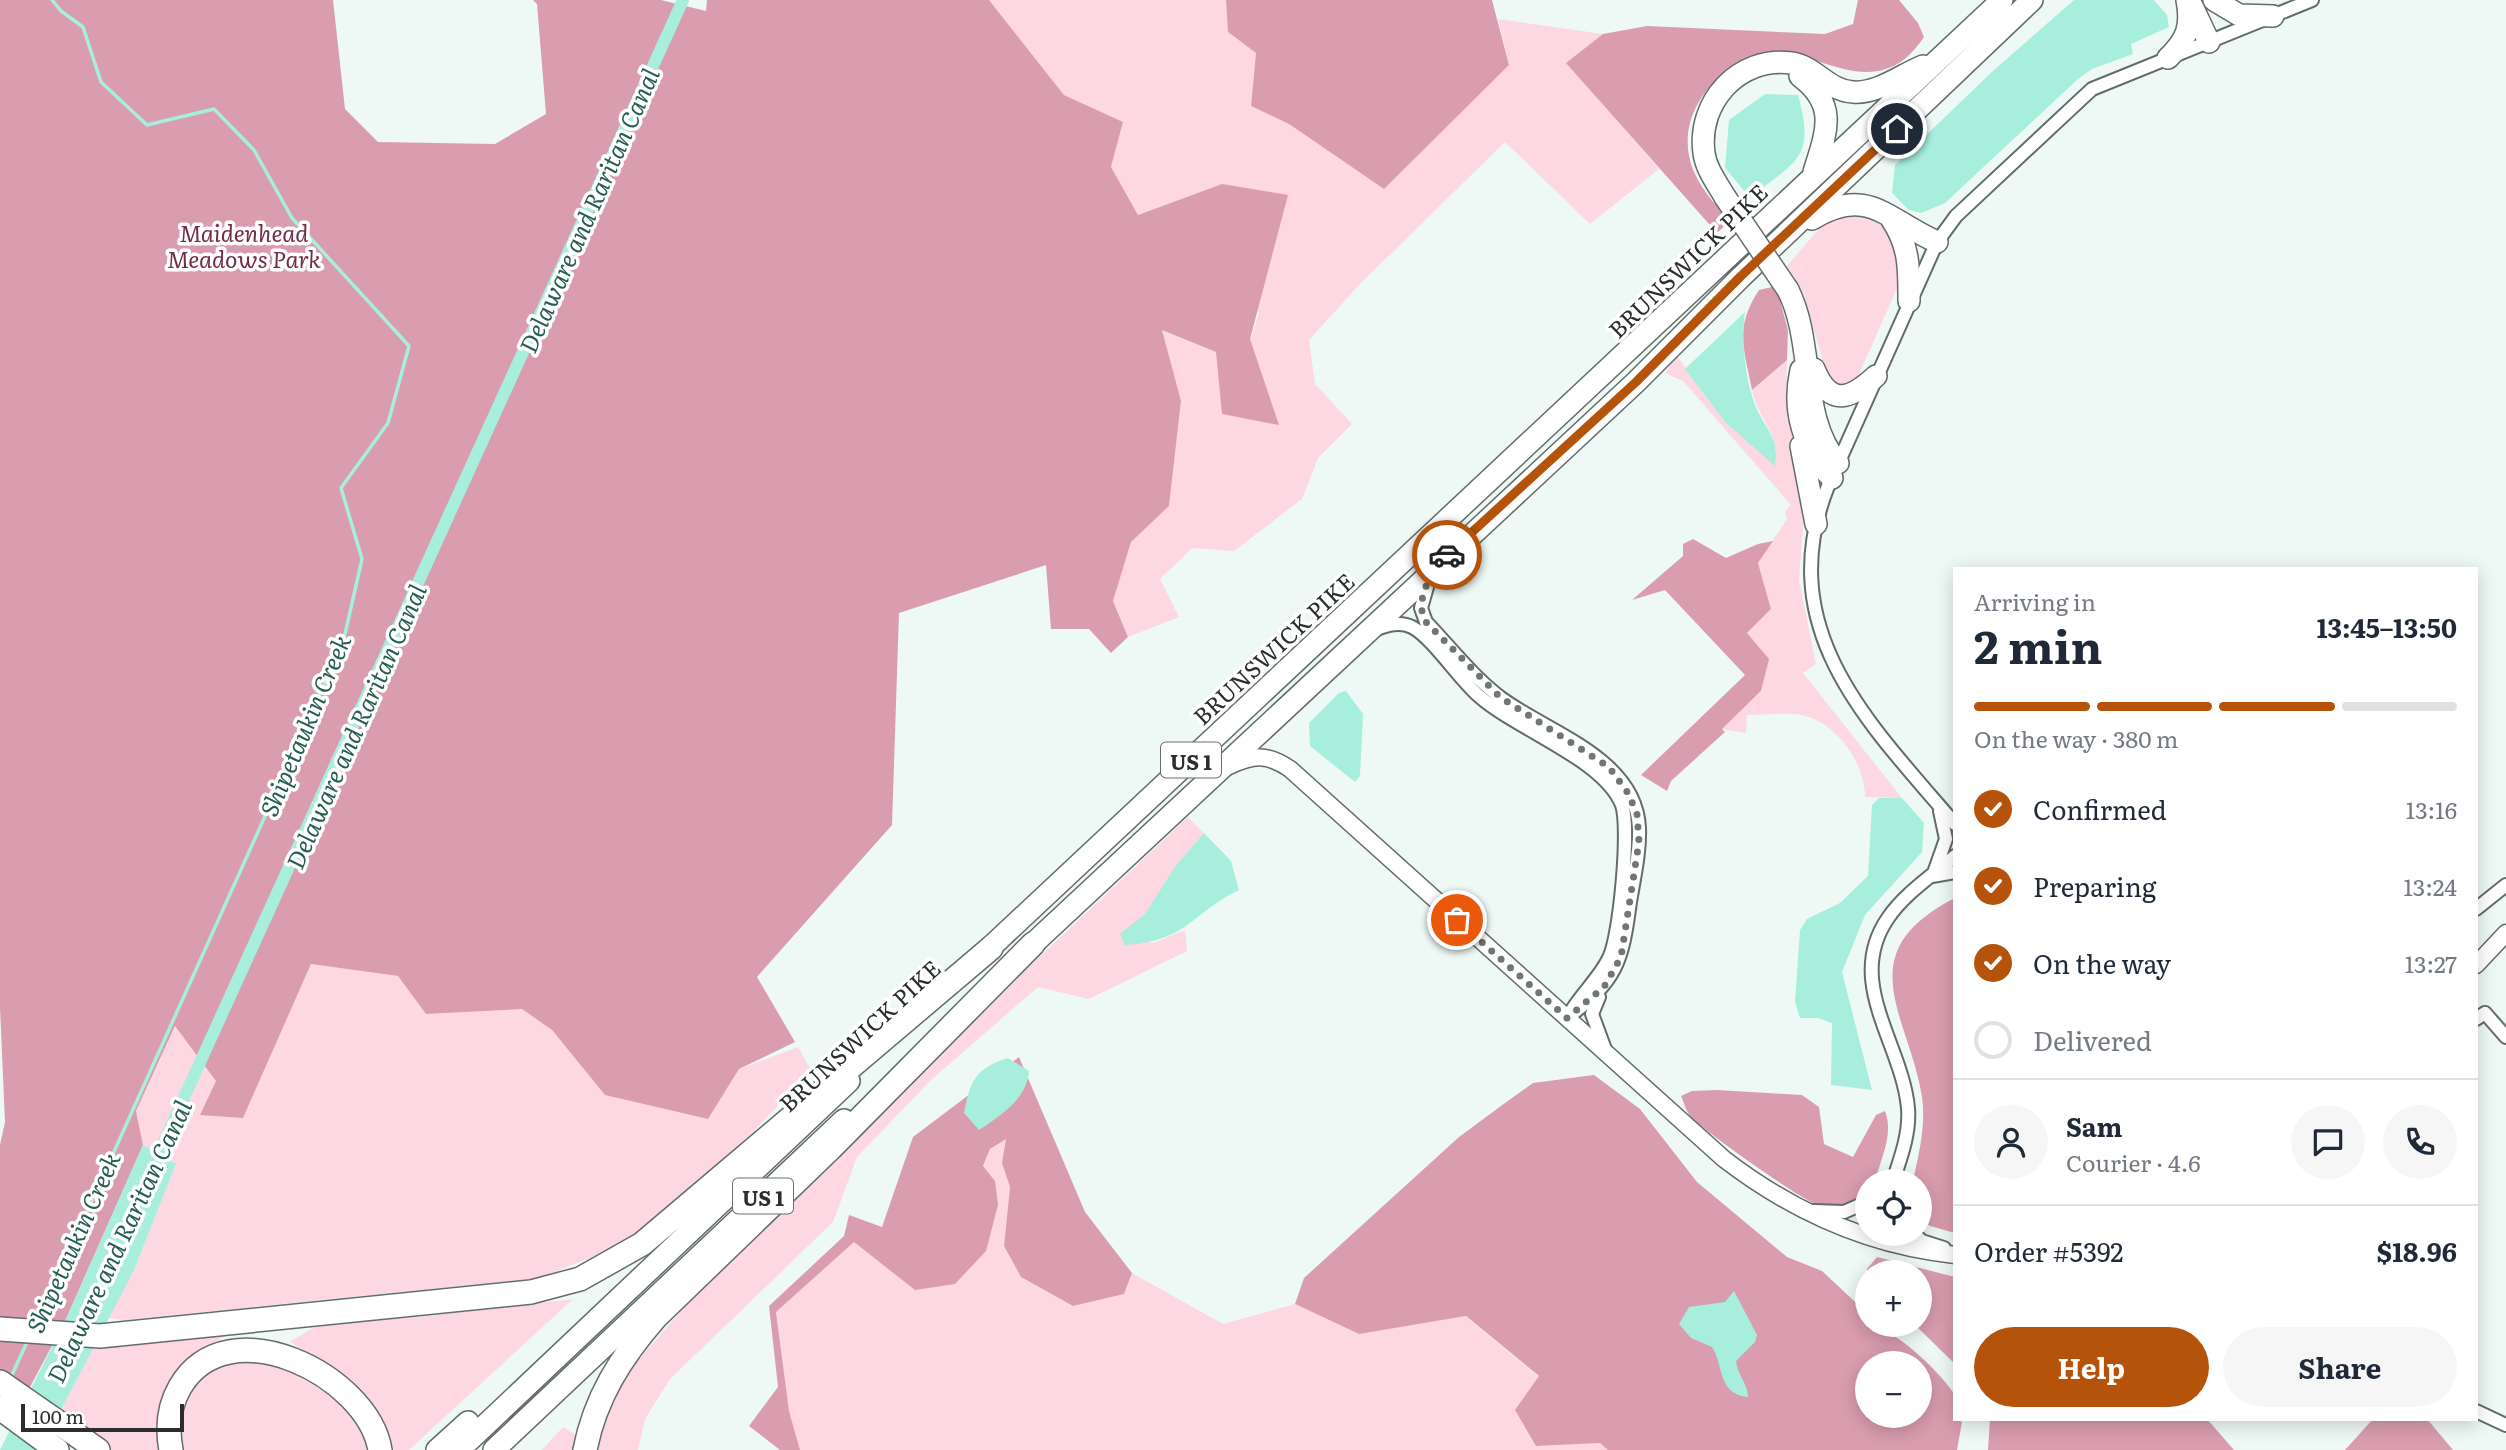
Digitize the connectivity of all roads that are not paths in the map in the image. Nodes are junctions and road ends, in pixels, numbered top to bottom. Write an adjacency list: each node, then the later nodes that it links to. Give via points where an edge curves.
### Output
1 (2003, 0): 10 (highway, BRUNSWICK PIKE / US 1)
2 (2032, 0): 14 (highway, US 1)
3 (2187, 0): 8 (highway); 9 (highway, via 2190,27)
4 (2206, 0): 8 (highway)
5 (2214, 0): 7 (highway, via 2239,15)
6 (2312, 0): 7 (street)
7 (2273, 16): 8 (street)
8 (2215, 39): 9 (street)
9 (2168, 58): 15 (street, via 2092,89 1956,216)
10 (1938, 60): 11 (highway, via 1872,91 1852,92 1795,64); 12 (highway, BRUNSWICK PIKE / US 1)
11 (1758, 66): 12 (highway, via 1796,73 1821,99 1827,130); 17 (highway, bridge, via 1725,86 1707,117 1704,155 1725,197 1788,290 1802,322)
12 (1814, 175): 35 (highway, BRUNSWICK PIKE / US 1)
13 (1890, 219): 14 (highway, via 1871,206 1850,204 1831,209); 15 (highway); 16 (highway, via 1906,244)
14 (1781, 239): 22 (highway, US 1, via 1636,382)
15 (1937, 242): 16 (street)
16 (1909, 302): 18 (street)
17 (1806, 351): 18 (highway, via 1819,383 1834,395 1853,394); 19 (highway, via 1799,374); 20 (highway, via 1819,430)
18 (1876, 376): 20 (street)
19 (1798, 416): 20 (highway, via 1810,450); 21 (highway)
20 (1835, 470): 21 (street)
21 (1816, 524): 25 (street, via 1812,593 1824,645 1851,698)
22 (1439, 562): 23 (highway, US 1); 38 (street, via 1422,598 1426,622 1500,697 1609,767 1637,814 1639,842 1624,946)
23 (1363, 635): 24 (highway, US 1); 39 (street, via 1388,625 1412,627 1479,696 1592,769 1616,793 1623,807 1626,839 1613,947 1603,970)
24 (1219, 771): 34 (highway, US 1); 39 (street, via 1257,755 1290,769)
25 (1938, 804): 26 (street); 29 (street, via 1945,839)
26 (1953, 822)
27 (1953, 858): 29 (street)
28 (1953, 872): 29 (street)
29 (1932, 876): 43 (street, via 1887,919 1871,965 1874,998 1907,1101)
30 (2506, 885): 31 (street)
31 (2478, 907)
32 (2506, 933): 36 (street)
33 (2506, 940): 37 (street)
34 (1033, 944): 65 (highway, US 1); 66 (highway, via 636,1339 606,1385)
35 (990, 948): 53 (highway, via 642,1244 603,1269 531,1292 67,1336); 54 (highway, BRUNSWICK PIKE / US 1)
36 (2478, 963)
37 (2478, 963)
38 (1604, 987): 39 (street); 42 (street, via 1592,1014)
39 (1567, 1018): 42 (street)
40 (2478, 1018): 41 (street, via 2485,1013)
41 (2506, 1037)
42 (1608, 1055): 46 (street, via 1724,1159)
43 (1902, 1155): 44 (street); 45 (street)
44 (1893, 1169)
45 (1898, 1169)
46 (1793, 1206): 47 (street, via 1840,1213); 48 (street)
47 (1855, 1207)
48 (1855, 1229)
49 (1932, 1245): 51 (street)
50 (1917, 1246): 52 (street)
51 (1953, 1253)
52 (1953, 1254)
53 (0, 1329)
54 (554, 1359): 63 (highway, via 516,1384); 64 (highway, BRUNSWICK PIKE / US 1)
55 (0, 1382): 60 (highway)
56 (0, 1408): 59 (highway)
57 (2478, 1412): 58 (street)
58 (2506, 1425)
59 (57, 1450)
60 (98, 1450)
61 (171, 1450): 62 (highway, via 172,1408 184,1381 203,1362 246,1349 276,1353 334,1385 370,1420)
62 (380, 1450)
63 (437, 1450)
64 (459, 1450)
65 (494, 1450)
66 (586, 1450)

